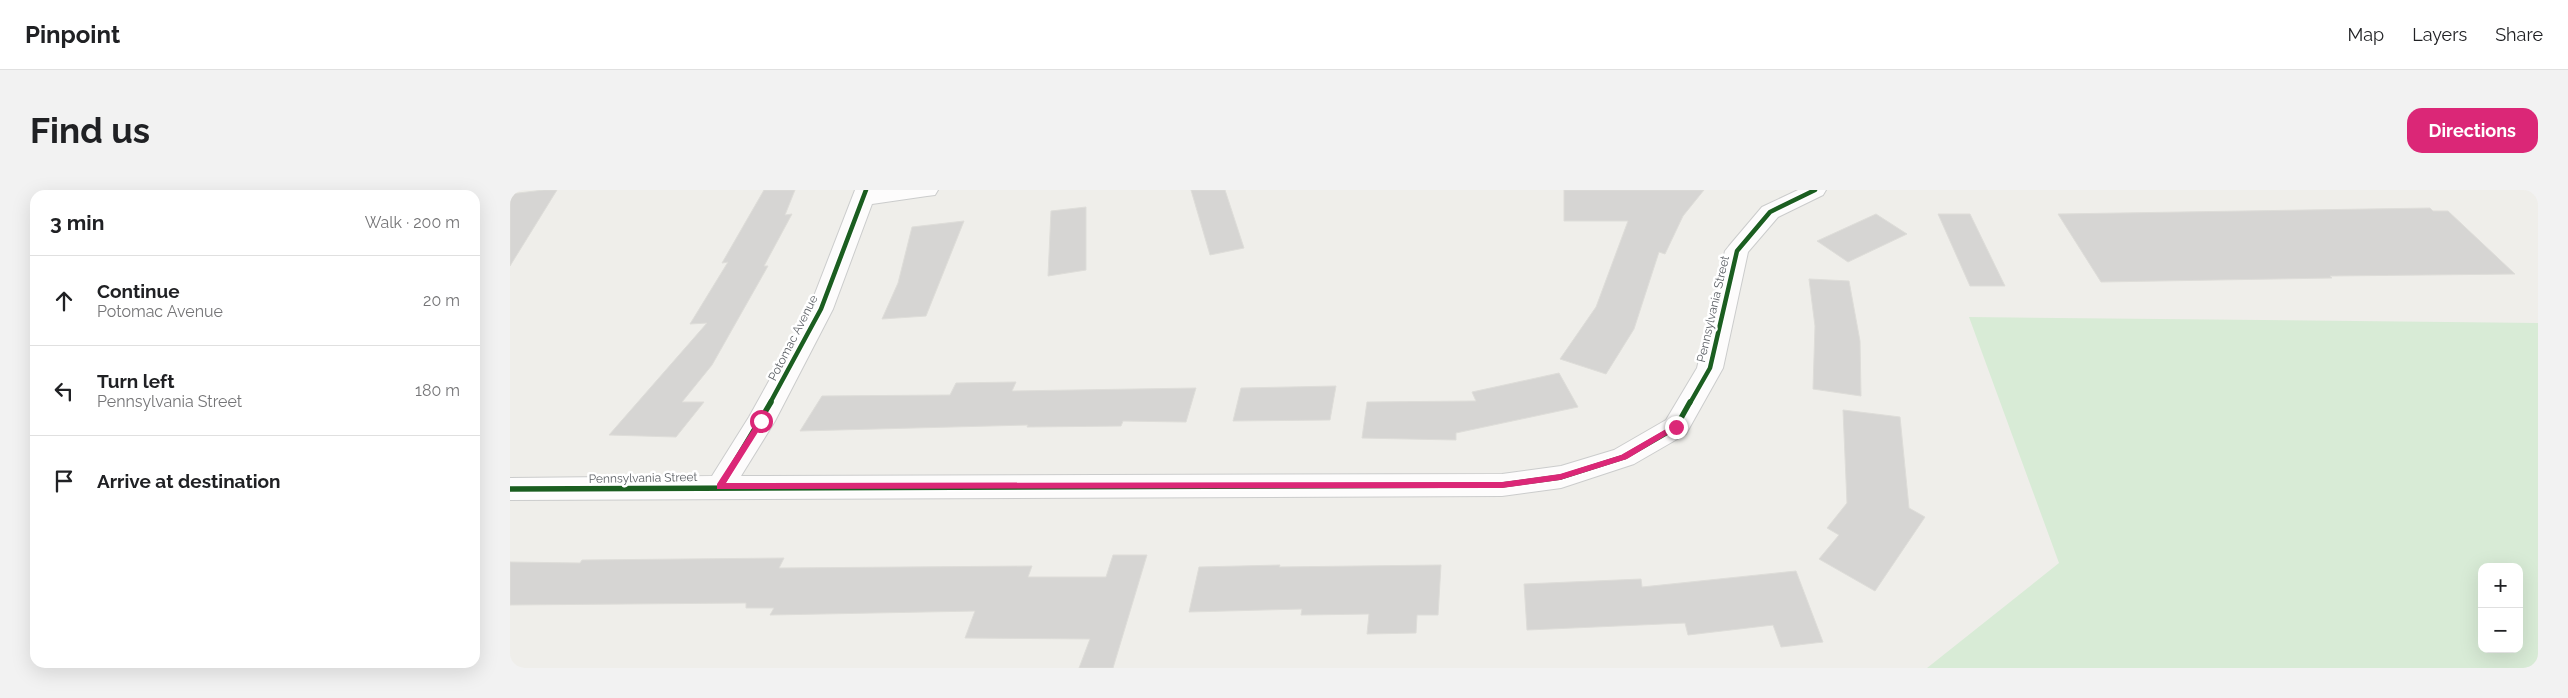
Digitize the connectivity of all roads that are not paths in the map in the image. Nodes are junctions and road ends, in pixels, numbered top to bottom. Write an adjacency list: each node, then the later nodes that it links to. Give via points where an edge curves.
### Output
1 (927, 190): 3 (street)
2 (1814, 190): 4 (street, Pennsylvania Street, via 1770,212 1737,251 1710,368 1676,427 1624,457 1560,477 1502,485)
3 (865, 194): 4 (street, Potomac Avenue, via 821,309 761,421)
4 (720, 486): 5 (street, Pennsylvania Street)
5 (510, 490)

